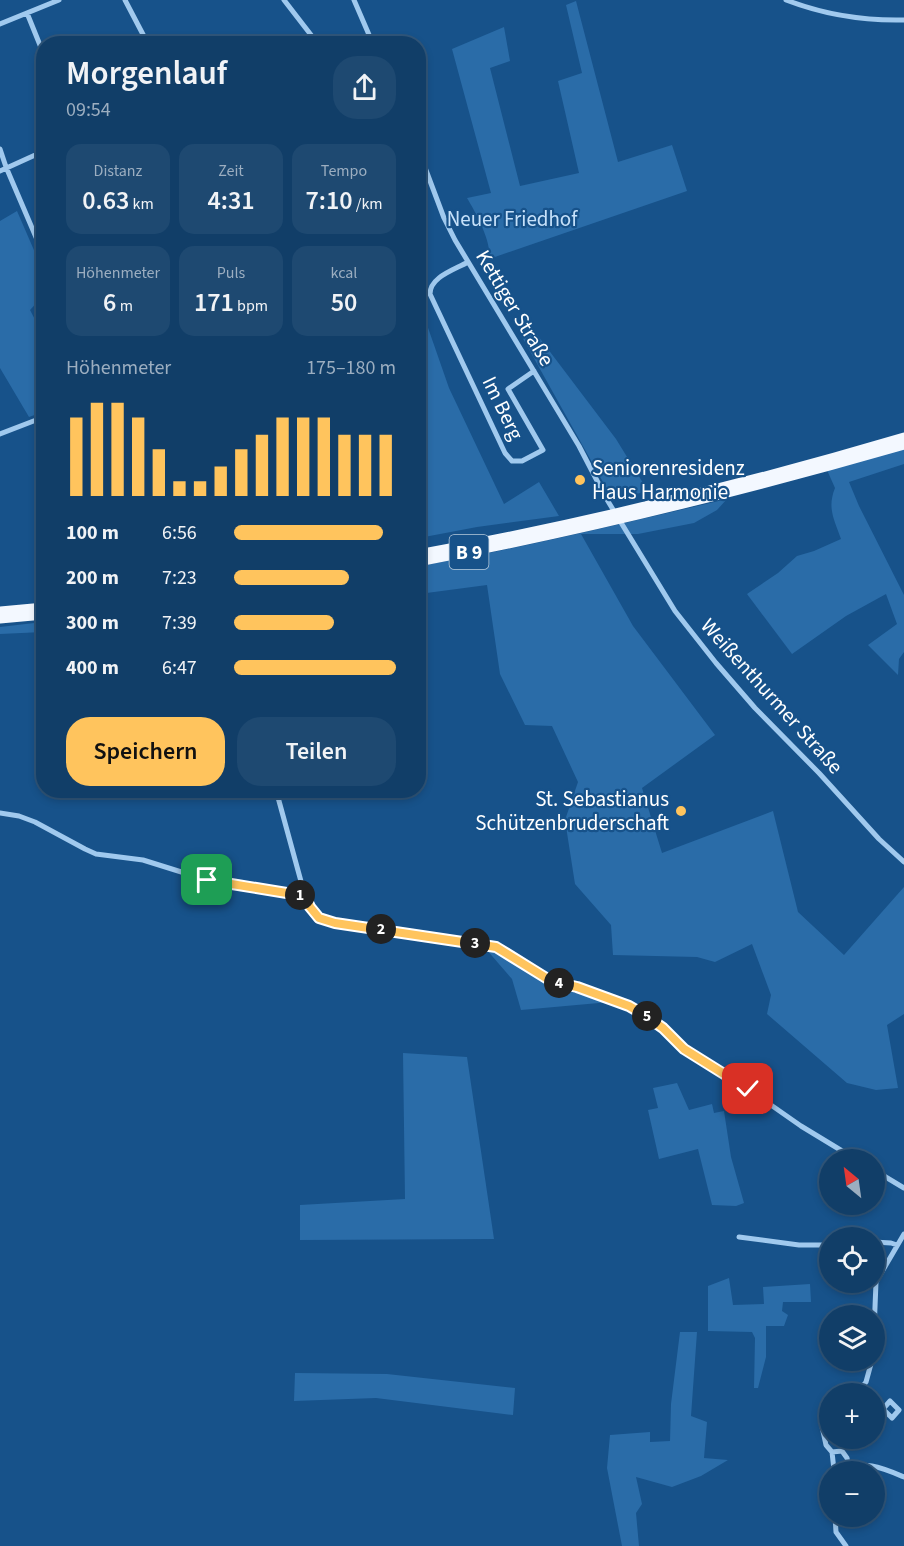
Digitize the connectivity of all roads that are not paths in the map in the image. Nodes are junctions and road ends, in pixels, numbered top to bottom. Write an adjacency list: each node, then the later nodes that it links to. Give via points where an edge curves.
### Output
1 (34, 0): 7 (street)
2 (59, 0): 7 (street)
3 (125, 0): 12 (street)
4 (284, 0): 13 (street)
5 (354, 0): 14 (street)
6 (786, 0): 9 (street, via 856,19)
7 (37, 9): 8 (street)
8 (27, 13): 10 (street); 11 (street)
9 (904, 20)
10 (0, 24)
11 (36, 36)
12 (144, 36)
13 (312, 36)
14 (370, 36)
15 (0, 148): 17 (street)
16 (36, 154): 17 (street)
17 (6, 167): 19 (street); 20 (street)
18 (426, 170): 21 (street, Kettiger Straße, via 444,218)
19 (0, 171)
20 (36, 232)
21 (468, 262): 22 (street, Kettiger Straße); 22 (street, Im Berg, via 434,281 430,294 512,461 522,461 543,450 508,389)
22 (534, 371): 27 (street, Kettiger Straße)
23 (36, 420): 24 (street)
24 (0, 434)
25 (904, 437): 28 (highway, B 9)
26 (904, 445): 28 (highway, B 9, via 656,511)
27 (579, 446): 37 (street, Weißenthurmer Straße, via 666,597 702,646 755,708)
28 (518, 538): 29 (highway, B 9); 30 (highway, B 9)
29 (426, 553)
30 (426, 560)
31 (36, 608): 32 (highway)
32 (0, 611)
33 (36, 616): 34 (highway)
34 (0, 619)
35 (278, 798): 38 (street)
36 (0, 813): 38 (street, via 35,822 96,854 143,860 207,880)
37 (904, 862)
38 (305, 896): 39 (street, via 319,918 490,945 551,981 629,1006 663,1028 684,1049)
39 (839, 1149)
40 (885, 1177): 41 (street)
41 (904, 1188)
42 (904, 1234): 46 (street)
43 (739, 1237): 45 (street)
44 (885, 1243): 46 (street)
45 (819, 1245)
46 (897, 1245): 47 (street, via 876,1282)
47 (875, 1305)
48 (829, 1449): 49 (street)
49 (832, 1452): 50 (street); 51 (street, via 842,1451)
50 (833, 1461)
51 (848, 1461)
52 (885, 1470): 53 (street)
53 (904, 1478)
54 (836, 1527): 55 (street)
55 (846, 1546)

